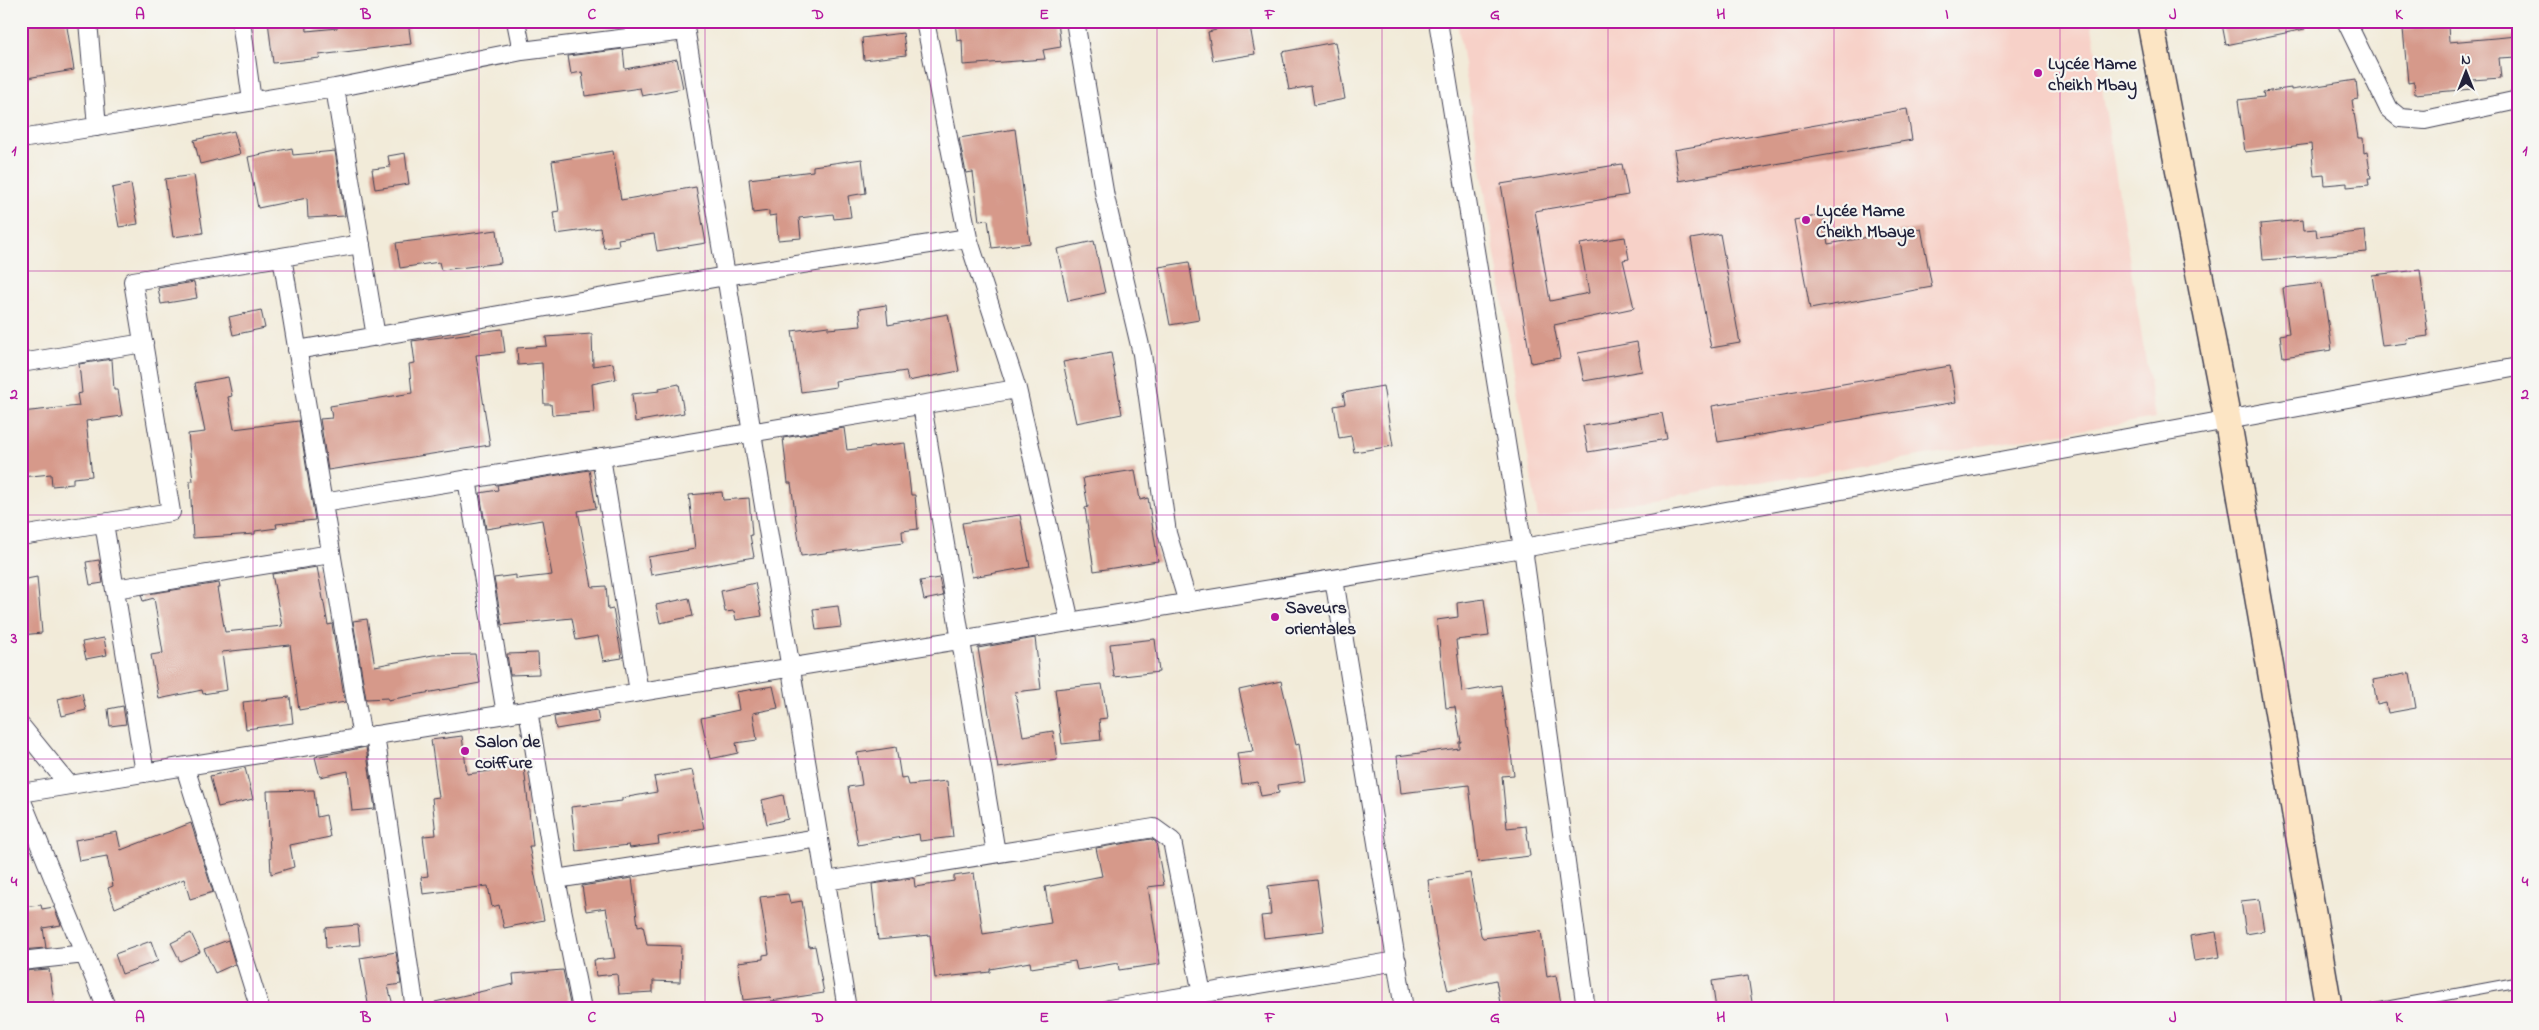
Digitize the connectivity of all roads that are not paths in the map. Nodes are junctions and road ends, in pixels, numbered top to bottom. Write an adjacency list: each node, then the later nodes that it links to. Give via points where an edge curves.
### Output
1 (88, 21): 14 (street)
2 (241, 21): 13 (street)
3 (516, 21): 10 (street)
4 (924, 21): 16 (street)
5 (1075, 21): 38 (street, via 1105,196 1142,354 1167,532)
6 (1438, 21): 34 (street)
7 (2150, 21): 27 (main road)
8 (2346, 21): 12 (street, via 2388,110 2400,118 2426,120)
9 (684, 26): 10 (street); 19 (street)
10 (522, 51): 11 (street)
11 (336, 88): 13 (street); 17 (street)
12 (2518, 100)
13 (252, 102): 14 (street)
14 (98, 127): 15 (street)
15 (21, 139)
16 (968, 238): 19 (street); 25 (street)
17 (361, 244): 18 (street); 20 (street)
18 (282, 257): 21 (street, via 133,281); 22 (street)
19 (726, 276): 20 (street); 28 (street)
20 (376, 337): 22 (street)
21 (144, 343): 23 (street); 32 (street, via 171,512)
22 (298, 350): 31 (street)
23 (21, 363)
24 (2518, 367): 27 (street)
25 (1017, 389): 26 (street); 39 (street)
26 (922, 405): 28 (street); 40 (street)
27 (2228, 422): 34 (street); 69 (main road)
28 (752, 433): 29 (street); 41 (street)
29 (600, 457): 30 (street); 42 (street)
30 (467, 479): 31 (street); 44 (street)
31 (322, 503): 35 (street)
32 (104, 523): 33 (street); 37 (street)
33 (21, 536)
34 (1524, 548): 36 (street); 68 (street)
35 (331, 554): 37 (street); 46 (street)
36 (1334, 579): 38 (street); 58 (street)
37 (115, 589): 48 (street)
38 (1188, 603): 39 (street)
39 (1070, 622): 40 (street)
40 (961, 640): 41 (street); 53 (street)
41 (791, 668): 42 (street); 52 (street)
42 (640, 692): 43 (street)
43 (528, 710): 44 (street); 54 (street)
44 (506, 714): 46 (street)
45 (21, 726): 49 (street)
46 (368, 737): 47 (street); 63 (street)
47 (185, 767): 48 (street); 62 (street)
48 (145, 773): 49 (street)
49 (69, 785): 50 (street)
50 (21, 793)
51 (21, 799): 56 (street)
52 (819, 838): 54 (street); 55 (street)
53 (996, 853): 55 (street); 60 (street, via 1154,828 1164,833 1172,840)
54 (556, 879): 64 (street)
55 (826, 881): 65 (street)
56 (85, 954): 57 (street); 61 (street)
57 (21, 961)
58 (1397, 961): 60 (street); 67 (street)
59 (2518, 982): 70 (lane)
60 (1202, 994): 66 (street)
61 (107, 1009)
62 (260, 1009)
63 (415, 1009)
64 (582, 1009)
65 (847, 1009)
66 (1109, 1009)
67 (1404, 1009)
68 (1586, 1009)
69 (2329, 1009)
70 (2372, 1009)

